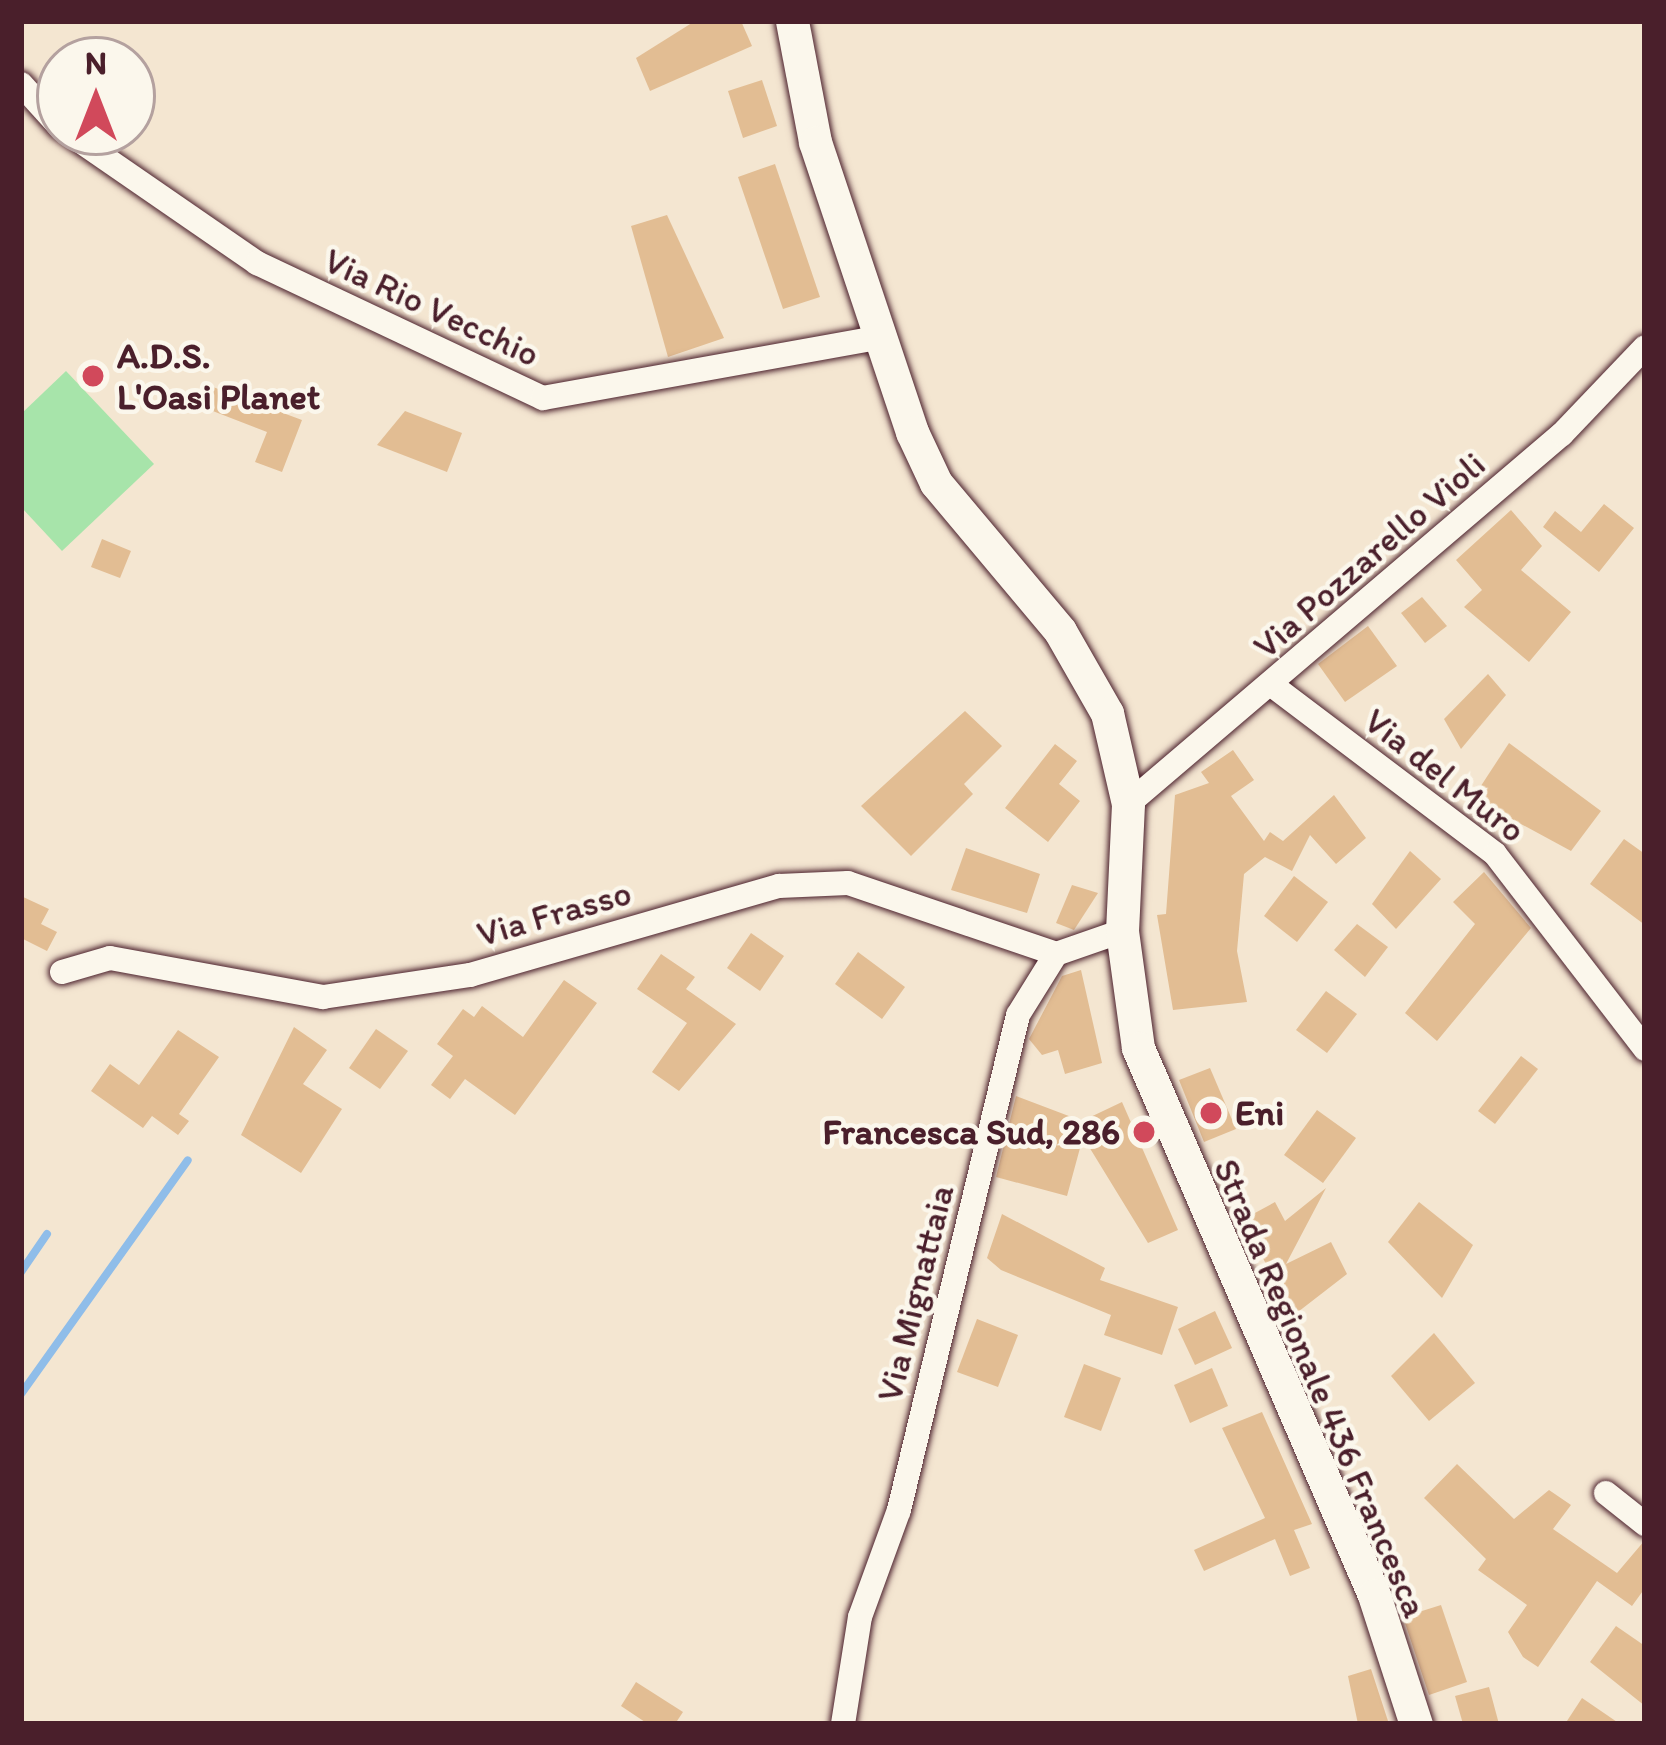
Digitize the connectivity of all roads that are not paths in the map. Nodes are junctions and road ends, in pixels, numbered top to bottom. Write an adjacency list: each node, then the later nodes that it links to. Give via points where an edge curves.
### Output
1 (792, 21): 3 (street, Strada Regionale 436 Francesca, via 815,142)
2 (103, 156): 3 (street, Via Rio Vecchio, via 257,262 543,398)
3 (877, 338): 6 (street, Strada Regionale 436 Francesca, via 936,483 1090,678)
4 (1645, 347): 5 (street, Via Pozzarello Violi, via 1562,434)
5 (1274, 686): 6 (street, Via Pozzarello Violi); 10 (street, Via del Muro, via 1495,854)
6 (1128, 804): 7 (street, Strada Regionale 436 Francesca)
7 (1122, 931): 8 (street); 14 (street, Strada Regionale 436 Francesca, via 1157,1108 1374,1595)
8 (1056, 954): 9 (street, Via Frasso, via 848,884 779,886 470,975 323,997 110,958); 13 (street, Via Mignattaia, via 1018,1015 899,1510 860,1617)
9 (62, 972)
10 (1645, 1049)
11 (1606, 1492): 12 (street)
12 (1645, 1524)
13 (843, 1724)
14 (1416, 1724)

